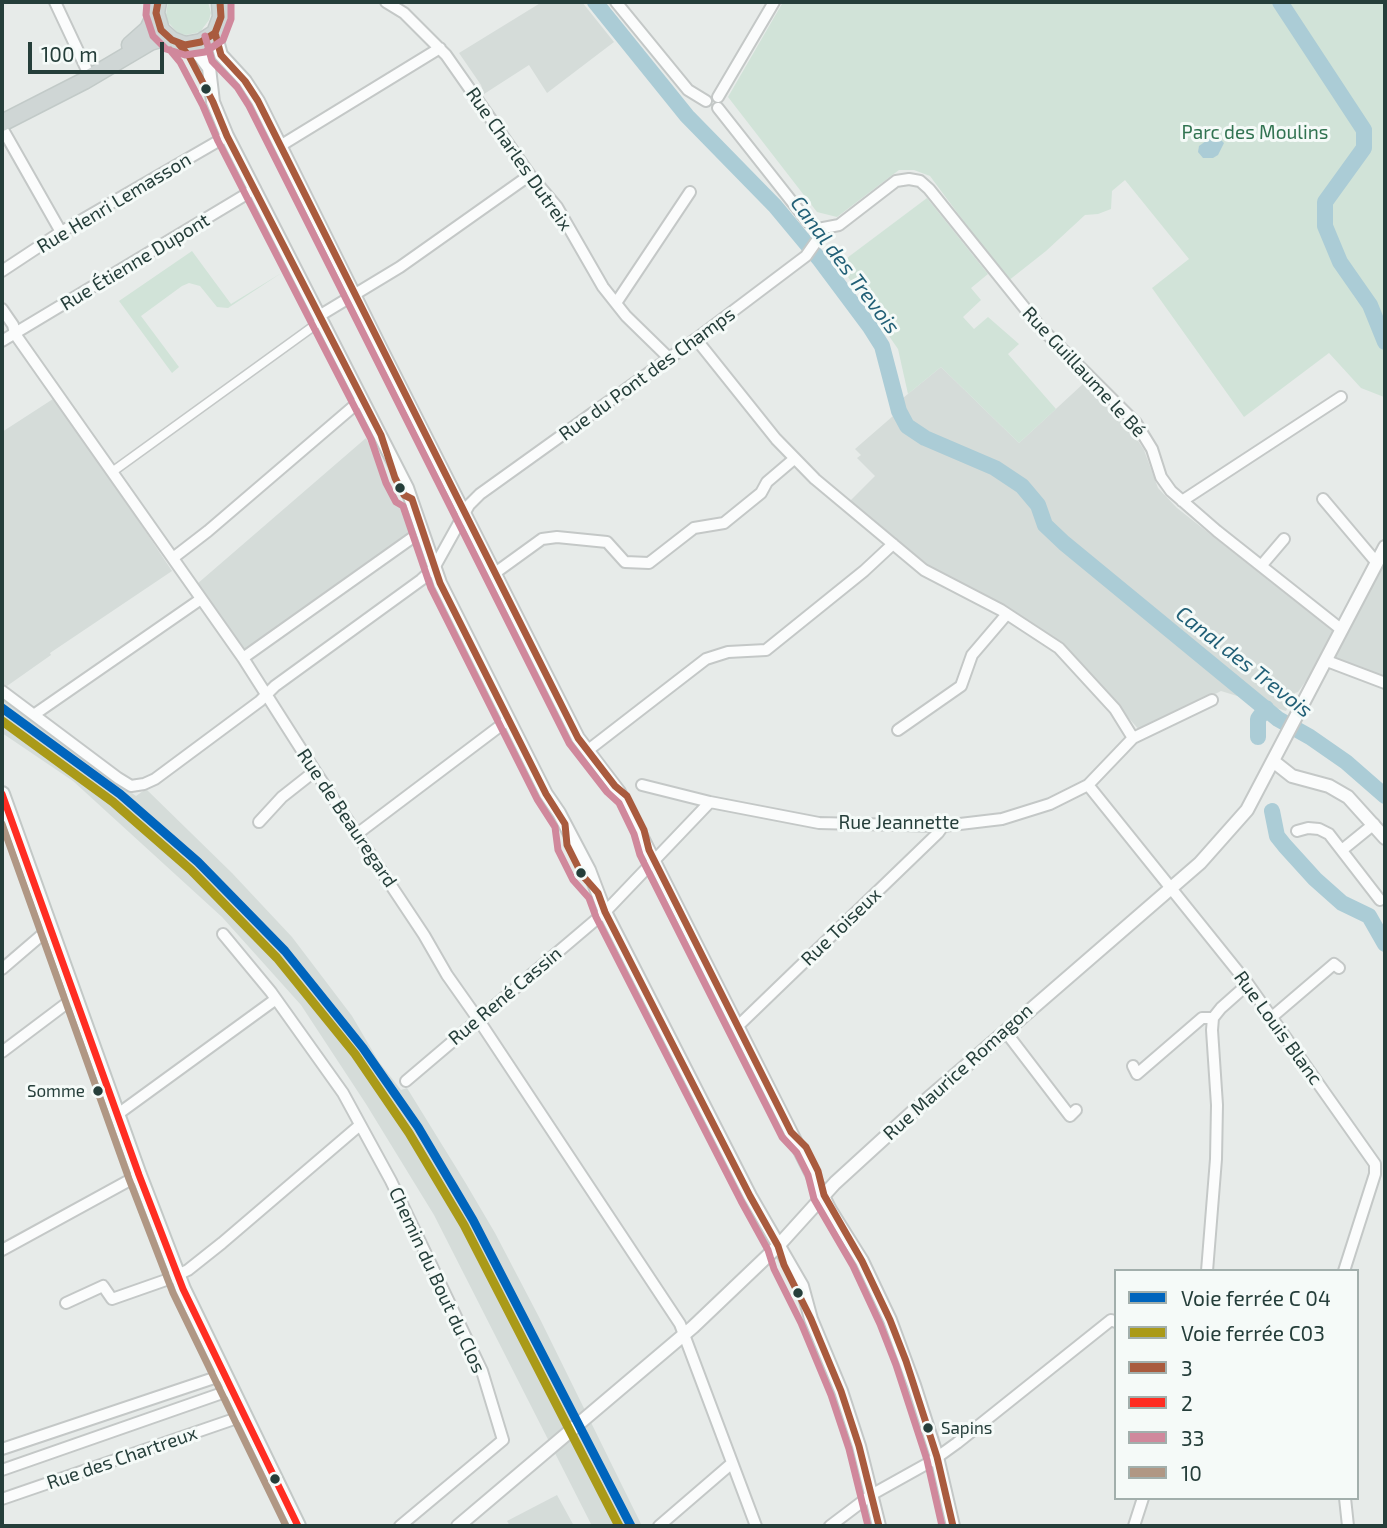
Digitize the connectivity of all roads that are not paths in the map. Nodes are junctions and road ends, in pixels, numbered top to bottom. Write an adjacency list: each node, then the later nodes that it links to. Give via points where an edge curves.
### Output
1 (55, 2): 11 (street)
2 (386, 2): 10 (street, Rue Charles Dutreix)
3 (616, 2): 12 (street, via 688,90 706,101 709,96)
4 (774, 2): 12 (street)
5 (222, 5): 7 (main road)
6 (157, 7): 8 (main road, via 157,22); 11 (main road, via 141,38)
7 (215, 33): 9 (main road, via 201,43); 17 (street, via 221,55 258,101)
8 (167, 37): 9 (main road); 14 (main road)
9 (185, 45): 16 (street, via 209,68 213,102)
10 (440, 48): 17 (street); 18 (street, Rue Charles Dutreix)
11 (86, 68): 13 (main road)
12 (718, 102): 22 (street)
13 (2, 111)
14 (2, 123)
15 (2, 128): 21 (street)
16 (227, 136): 19 (street); 21 (street, Rue Henri Lemasson)
17 (280, 146): 24 (street)
18 (530, 175): 24 (street); 25 (street, Rue Charles Dutreix, via 556,207)
19 (255, 189): 27 (street); 28 (street, Rue Étienne Dupont)
20 (690, 192): 25 (street)
21 (61, 232): 23 (street, Rue Henri Lemasson)
22 (818, 234): 29 (street, Rue du Pont des Champs, via 806,256); 37 (street, Rue Guillaume le Bé, via 839,225 895,181 920,181 1040,327 1136,423 1153,449 1161,477)
23 (2, 271)
24 (355, 296): 27 (street); 38 (street)
25 (616, 303): 31 (street, Rue Charles Dutreix)
26 (2, 309): 28 (street, Rue de Beauregard)
27 (321, 319): 33 (street); 35 (street)
28 (15, 334): 30 (street, Rue Étienne Dupont); 35 (street, Rue de Beauregard)
29 (696, 339): 31 (street, Rue du Pont des Champs); 34 (street)
30 (2, 341)
31 (669, 359): 38 (street, Rue du Pont des Champs, via 480,494)
32 (1341, 397): 37 (street)
33 (361, 400): 43 (street); 46 (street, via 407,488)
34 (794, 459): 41 (street); 47 (street, via 724,523 694,528 649,563 625,562 607,542 557,537 542,539)
35 (112, 472): 43 (street, Rue de Beauregard)
36 (1323, 499): 44 (street)
37 (1182, 501): 45 (street, Rue Guillaume le Bé)
38 (465, 513): 46 (street, Rue du Pont des Champs); 47 (street)
39 (412, 538): 51 (street)
40 (1284, 539): 45 (street)
41 (893, 544): 49 (street, via 924,570); 61 (street, via 766,650 728,652 706,659)
42 (1385, 547): 44 (street, Rue Maurice Romagon)
43 (173, 558): 48 (street, Rue de Beauregard)
44 (1377, 563): 50 (street, Rue Maurice Romagon)
45 (1261, 566): 50 (street, Rue Guillaume le Bé)
46 (434, 568): 55 (street); 58 (street)
47 (495, 573): 61 (street)
48 (201, 599): 51 (street, Rue de Beauregard); 57 (street)
49 (1007, 614): 59 (street, via 972,655 961,686); 60 (street, via 1059,648 1115,709)
50 (1342, 631): 52 (street, Rue Maurice Romagon)
51 (243, 658): 55 (street, Rue de Beauregard)
52 (1327, 661): 53 (street); 62 (street, Rue Maurice Romagon)
53 (1385, 683)
54 (2, 691): 57 (street)
55 (266, 694): 57 (street, via 144,785 131,786 118,778); 63 (street, Rue de Beauregard)
56 (1212, 700): 60 (street)
57 (35, 714)
58 (508, 720): 72 (street); 78 (street, via 589,870)
59 (898, 730)
60 (1133, 738): 65 (street, Rue Jeannette)
61 (587, 751): 75 (street, via 615,786)
62 (1273, 761): 69 (street, via 1292,776 1329,786 1348,797); 76 (street, Rue Maurice Romagon, via 1247,810 1200,863)
63 (315, 771): 68 (street); 72 (street, Rue de Beauregard)
64 (642, 785): 67 (street, Rue Jeannette)
65 (1088, 785): 70 (street, Rue Jeannette, via 1002,819); 76 (street, Rue Louis Blanc)
66 (2, 794): 79 (main road)
67 (710, 802): 70 (street, Rue Jeannette, via 819,823); 75 (street, Rue René Cassin)
68 (260, 822)
69 (1374, 824): 73 (street); 74 (street)
70 (943, 827): 89 (street, Rue Toiseux)
71 (1297, 831): 74 (street, via 1308,828 1329,834)
72 (357, 834): 87 (street, Rue de Beauregard)
73 (1385, 838)
74 (1342, 850): 77 (street)
75 (654, 860): 78 (street, Rue René Cassin); 89 (street)
76 (1171, 887): 83 (street, Rue Louis Blanc); 90 (street, Rue Maurice Romagon)
77 (1380, 900)
78 (605, 912): 87 (street, Rue René Cassin); 100 (street)
79 (51, 927): 82 (street); 84 (main road)
80 (223, 934): 85 (street, Chemin du Bout du Clos)
81 (1339, 968): 86 (street, via 1334,964)
82 (2, 969)
83 (1248, 984): 86 (street, Rue Louis Blanc); 88 (street)
84 (75, 997): 91 (street); 95 (main road)
85 (276, 999): 95 (street); 96 (street, Chemin du Bout du Clos, via 343,1093)
86 (1272, 1017): 97 (street, Rue Louis Blanc)
87 (478, 1018): 93 (street, Rue René Cassin); 107 (street, Rue de Beauregard)
88 (1213, 1018): 92 (street, via 1202,1018 1137,1074); 102 (street, via 1217,1119)
89 (738, 1026): 99 (street)
90 (1005, 1031): 94 (street, via 1070,1116); 99 (street, Rue Maurice Romagon)
91 (2, 1052)
92 (1133, 1066)
93 (406, 1081)
94 (1076, 1110)
95 (118, 1114): 98 (main road)
96 (360, 1125): 104 (street); 120 (street, Chemin du Bout du Clos, via 482,1371 503,1440)
97 (1378, 1165): 103 (street)
98 (139, 1175): 101 (street); 104 (main road)
99 (824, 1195): 100 (street, Rue Maurice Romagon); 112 (street, via 890,1320)
100 (778, 1246): 107 (street, Rue Maurice Romagon); 115 (street, via 807,1297)
101 (2, 1250)
102 (1207, 1269)
103 (1345, 1269)
104 (178, 1276): 105 (street, via 112,1298 103,1286); 108 (main road)
105 (66, 1303)
106 (1114, 1321): 112 (street)
107 (684, 1334): 113 (street, Rue de Beauregard); 121 (street, Rue Maurice Romagon)
108 (223, 1375): 109 (main road); 111 (street)
109 (231, 1391): 110 (main road); 114 (street)
110 (243, 1416): 116 (street, Rue des Chartreux); 119 (main road)
111 (2, 1449)
112 (937, 1457): 115 (street); 126 (street)
113 (731, 1464): 122 (street); 123 (street, Rue de Beauregard)
114 (2, 1470)
115 (871, 1494): 124 (street); 125 (street)
116 (2, 1499)
117 (1142, 1500): 127 (street)
118 (1345, 1500): 128 (street)
119 (298, 1526)
120 (400, 1526)
121 (458, 1526)
122 (659, 1526)
123 (756, 1526)
124 (830, 1526)
125 (879, 1526)
126 (953, 1526)
127 (1134, 1526)
128 (1348, 1526)

